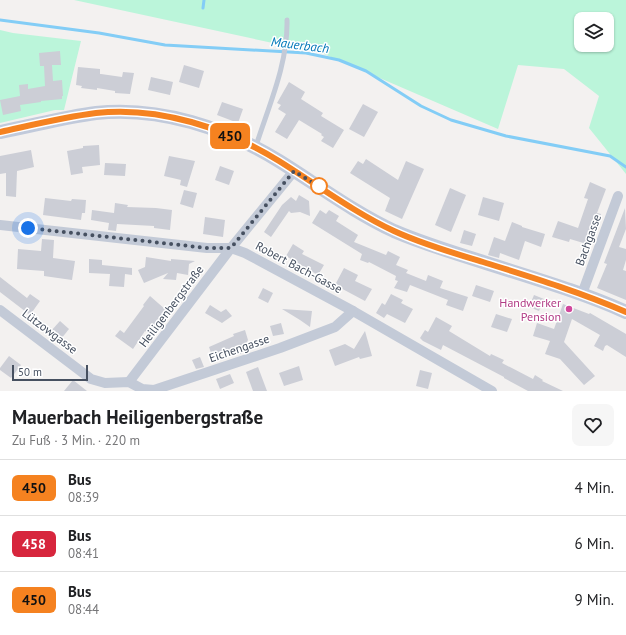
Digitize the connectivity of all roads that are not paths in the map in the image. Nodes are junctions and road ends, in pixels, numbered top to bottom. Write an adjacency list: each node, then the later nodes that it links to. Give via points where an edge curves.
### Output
1 (287, 20): 3 (lane, via 282,65)
2 (0, 132): 3 (main road, via 83,115 128,112 192,123)
3 (255, 148): 4 (main road)
4 (294, 171): 7 (street, Heiligenbergstraße); 8 (main road, via 393,230 445,250)
5 (618, 196): 8 (street, Bachgasse)
6 (0, 225): 7 (street, Robert Bach-Gasse, via 207,248)
7 (231, 248): 10 (street, Robert Bach-Gasse); 12 (street, Heiligenbergstraße)
8 (582, 294): 11 (main road)
9 (0, 310): 12 (street, Lützowgasse, via 91,379)
10 (353, 311): 12 (street, Eichengasse, via 335,327 154,390 142,389); 13 (street, Robert Bach-Gasse)
11 (626, 312)
12 (129, 382)
13 (492, 391)

